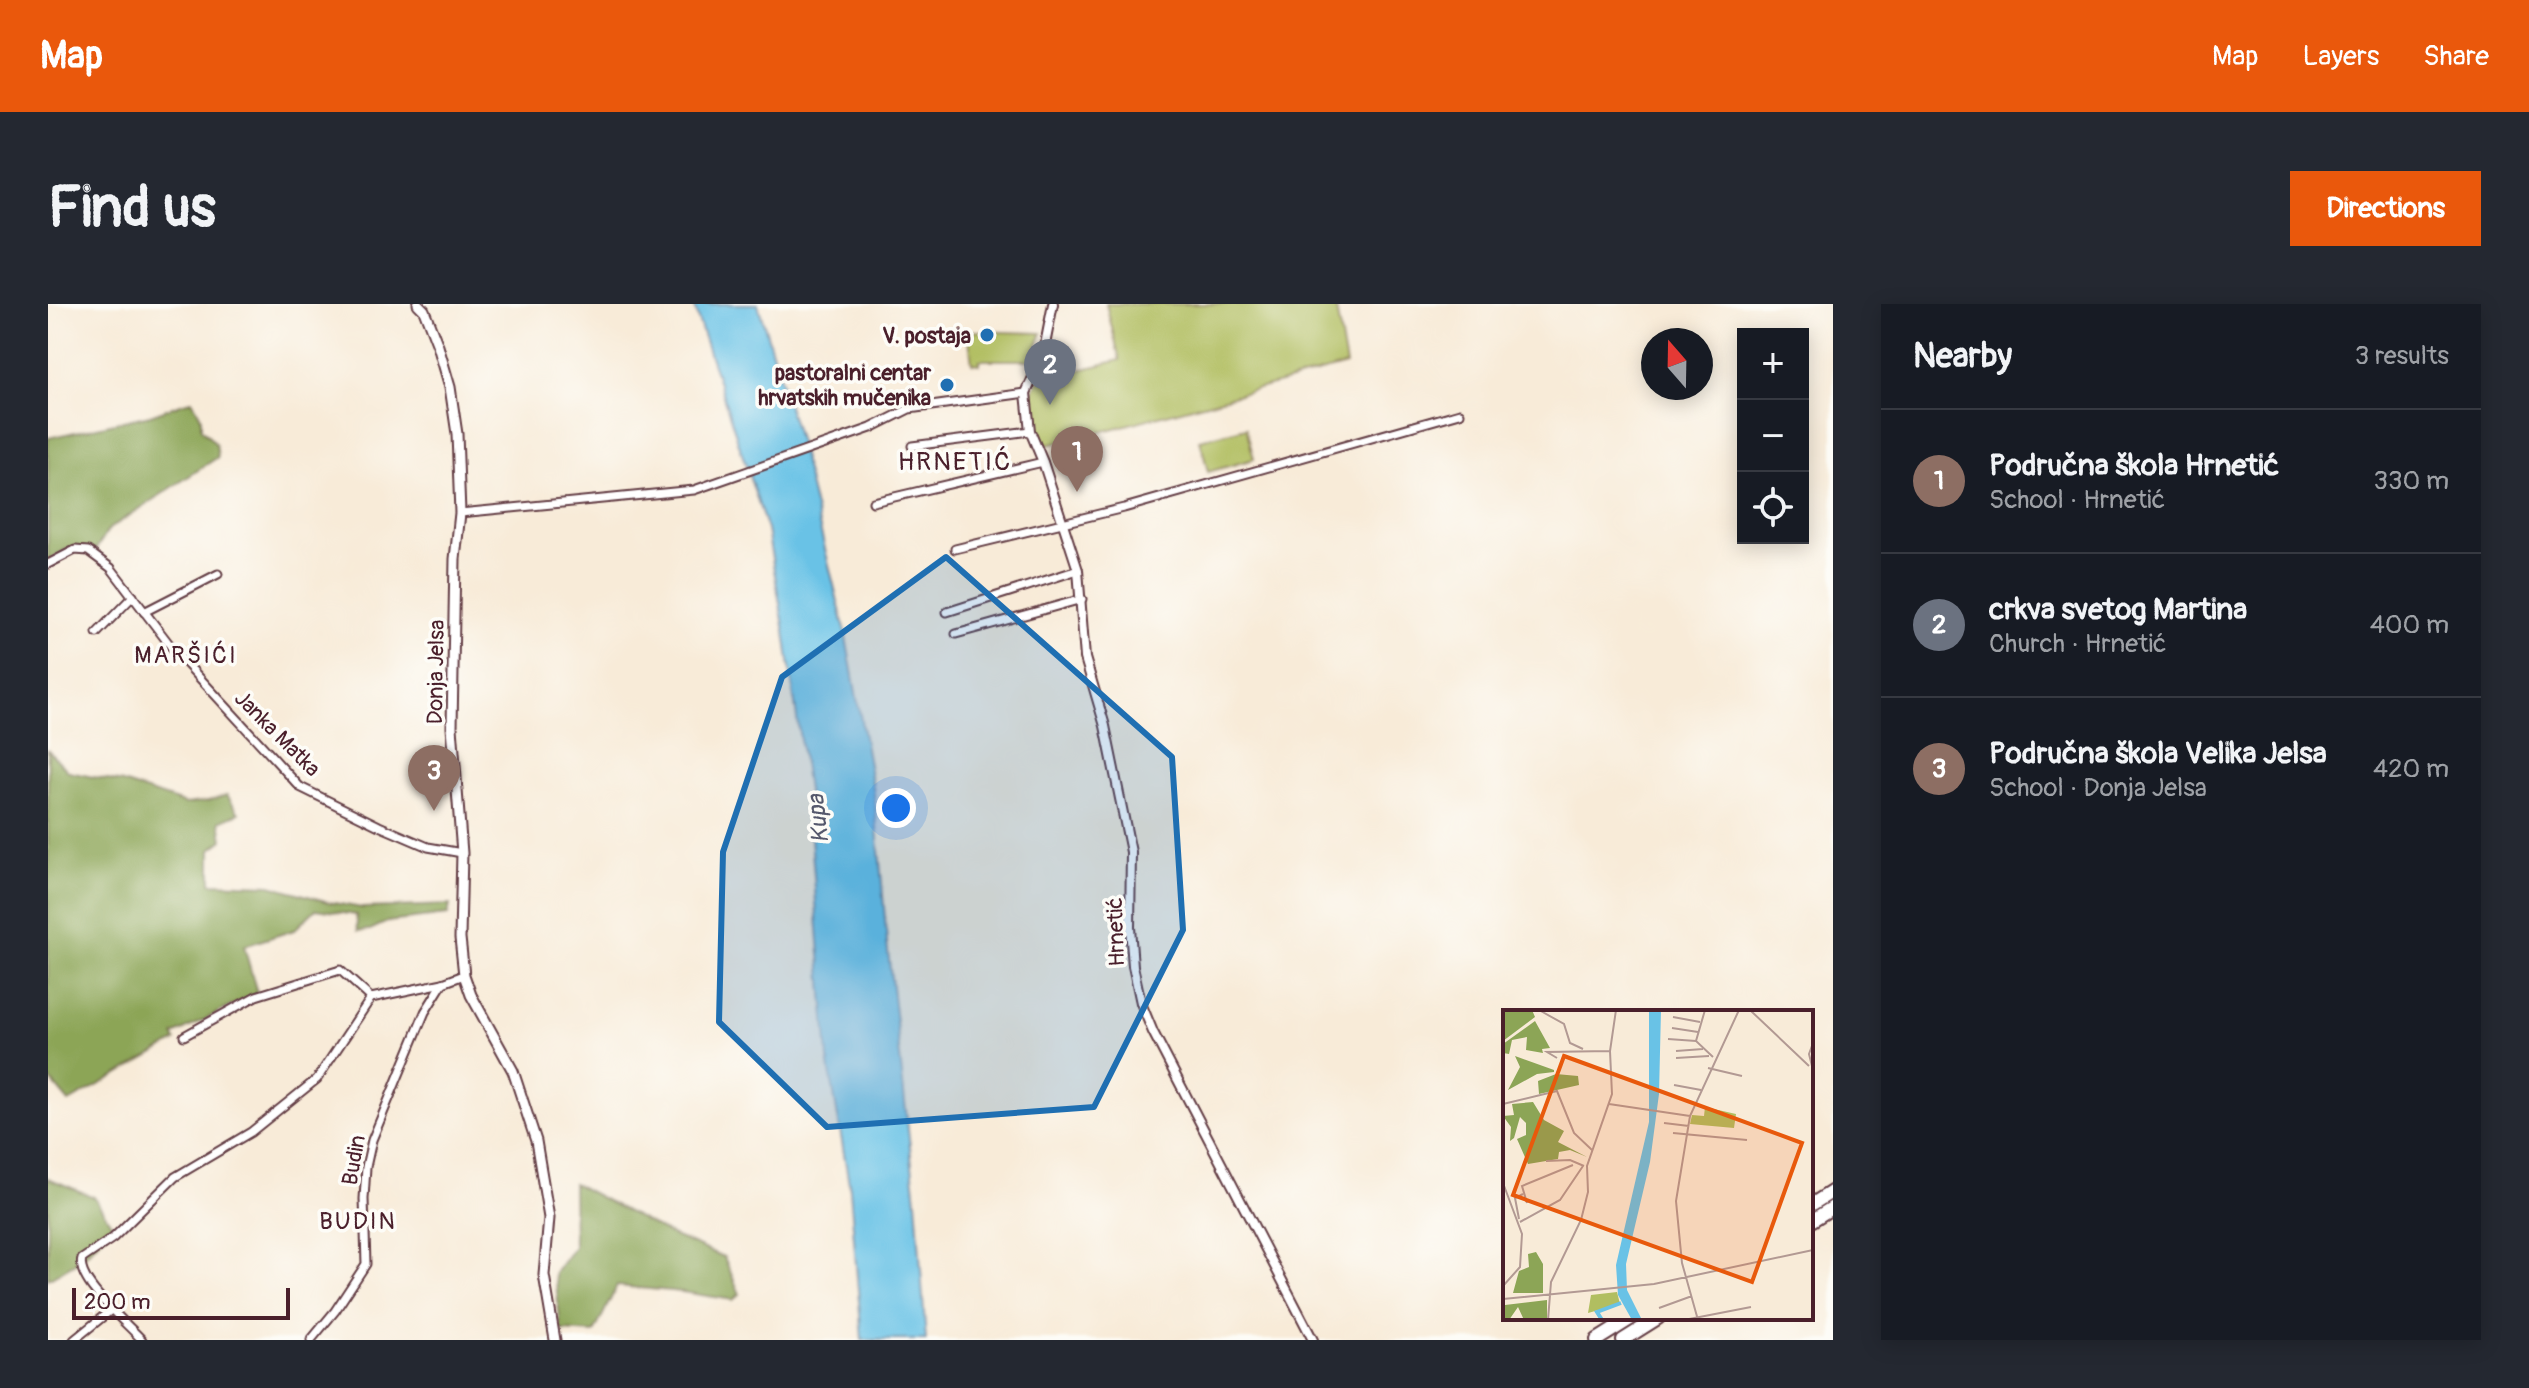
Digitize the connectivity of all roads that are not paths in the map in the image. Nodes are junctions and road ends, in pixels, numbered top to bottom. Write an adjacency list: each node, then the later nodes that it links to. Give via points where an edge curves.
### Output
1 (418, 304): 9 (main road, Donja Jelsa, via 450,387)
2 (1053, 304): 3 (street, via 1043,355)
3 (1026, 393): 5 (street, Hrnetić); 9 (street, via 909,409 844,438 694,490)
4 (1460, 413): 10 (street)
5 (1030, 431): 6 (street); 7 (street, Hrnetić)
6 (912, 446)
7 (1043, 462): 8 (street); 10 (street, Hrnetić)
8 (873, 502)
9 (460, 513): 21 (main road, Donja Jelsa, via 452,727)
10 (1063, 522): 11 (street); 13 (street, Hrnetić)
11 (955, 549)
12 (48, 564): 15 (street, Janka Matka, via 68,551 88,551 111,568)
13 (1078, 570): 16 (street, Hrnetić); 18 (street)
14 (218, 574): 17 (street)
15 (133, 596): 17 (street, Janka Matka); 19 (street)
16 (1082, 599): 20 (street); 37 (street, Hrnetić, via 1085,658 1131,852 1130,942 1141,1003)
17 (144, 612): 21 (street, Janka Matka, via 300,787 428,847)
18 (947, 612)
19 (97, 633)
20 (956, 634)
21 (462, 853): 22 (main road, Donja Jelsa)
22 (464, 975): 23 (street); 36 (main road, Donja Jelsa, via 513,1071 536,1141 549,1218 544,1275)
23 (443, 983): 24 (street); 35 (street, Budin, via 425,1012 372,1140 364,1199 366,1264)
24 (371, 998): 25 (street, via 340,970 256,996); 30 (street, via 317,1079 251,1132 175,1177 113,1238 82,1259 83,1275)
25 (184, 1036)
26 (1833, 1191): 27 (highway)
27 (1813, 1204)
28 (1833, 1207): 29 (highway)
29 (1813, 1220)
30 (111, 1310): 33 (street); 34 (street)
31 (1629, 1320): 38 (highway)
32 (1655, 1320): 39 (highway)
33 (74, 1340)
34 (142, 1340)
35 (311, 1340)
36 (555, 1340)
37 (1313, 1340)
38 (1597, 1340)
39 (1623, 1340)

